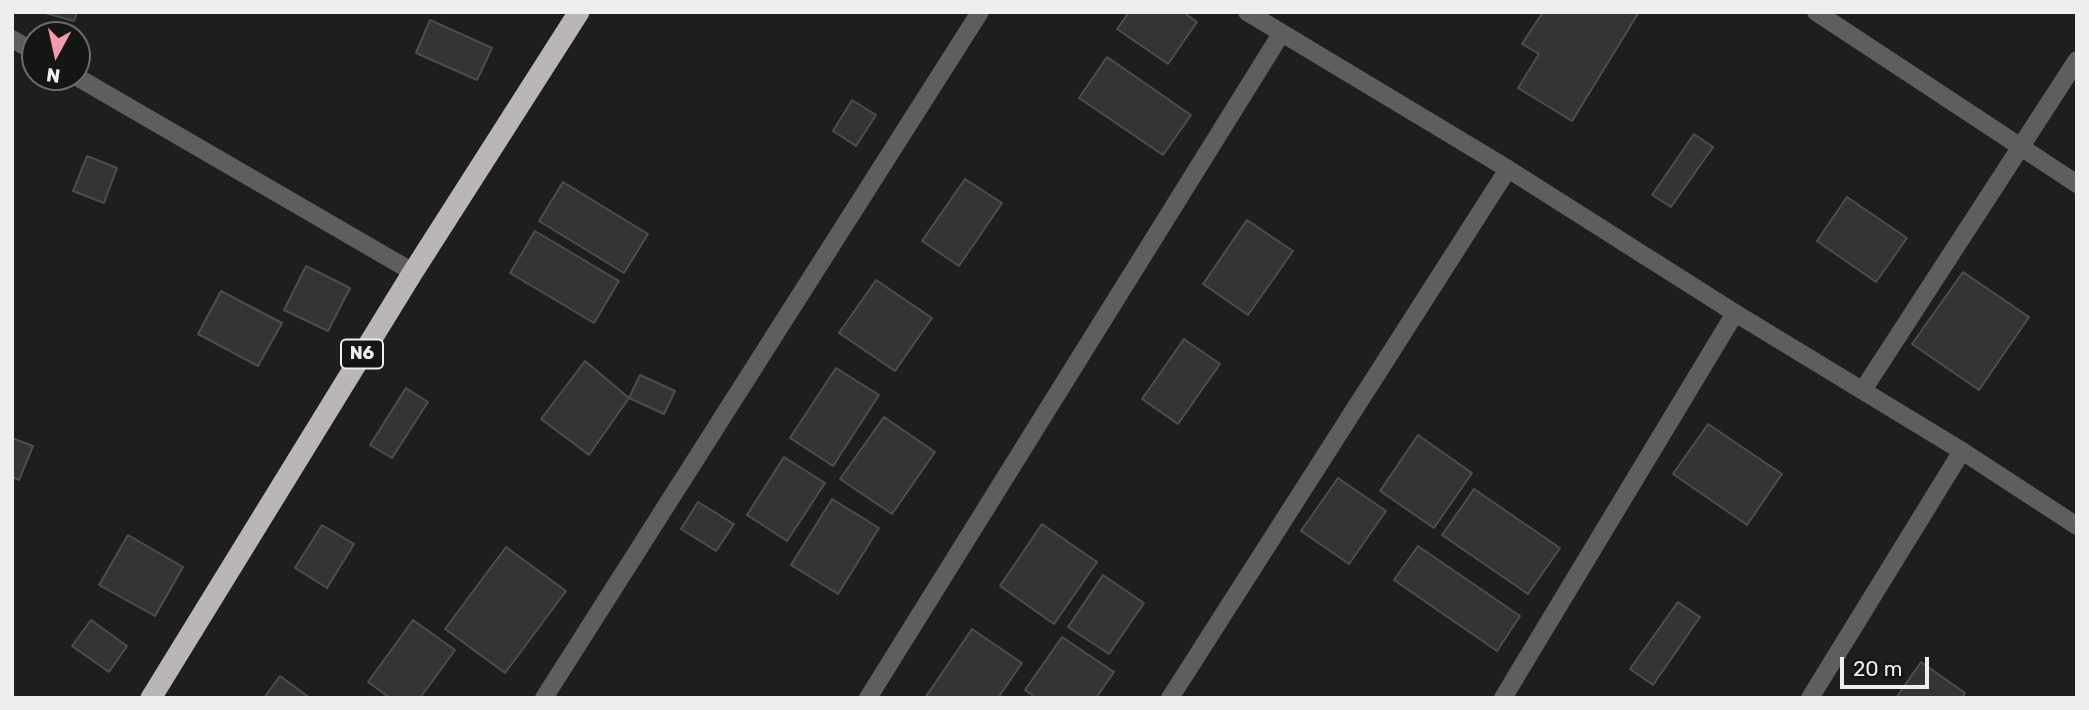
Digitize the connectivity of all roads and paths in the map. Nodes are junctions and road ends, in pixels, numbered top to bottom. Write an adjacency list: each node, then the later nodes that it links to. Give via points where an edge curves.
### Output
1 (579, 12): 11 (highway, N6)
2 (980, 12): 17 (street)
3 (1247, 12): 5 (street)
4 (1816, 12): 8 (street)
5 (1281, 34): 9 (street); 18 (street)
6 (2077, 60): 8 (street)
7 (91, 85): 11 (street)
8 (2021, 147): 10 (street); 13 (street)
9 (1508, 169): 12 (street); 19 (street)
10 (2077, 184)
11 (413, 272): 16 (highway, N6)
12 (1735, 313): 13 (street); 20 (street)
13 (1863, 390): 14 (street)
14 (1962, 452): 15 (street); 21 (street)
15 (2077, 526)
16 (150, 698)
17 (544, 698)
18 (868, 698)
19 (1170, 698)
20 (1503, 698)
21 (1810, 698)

